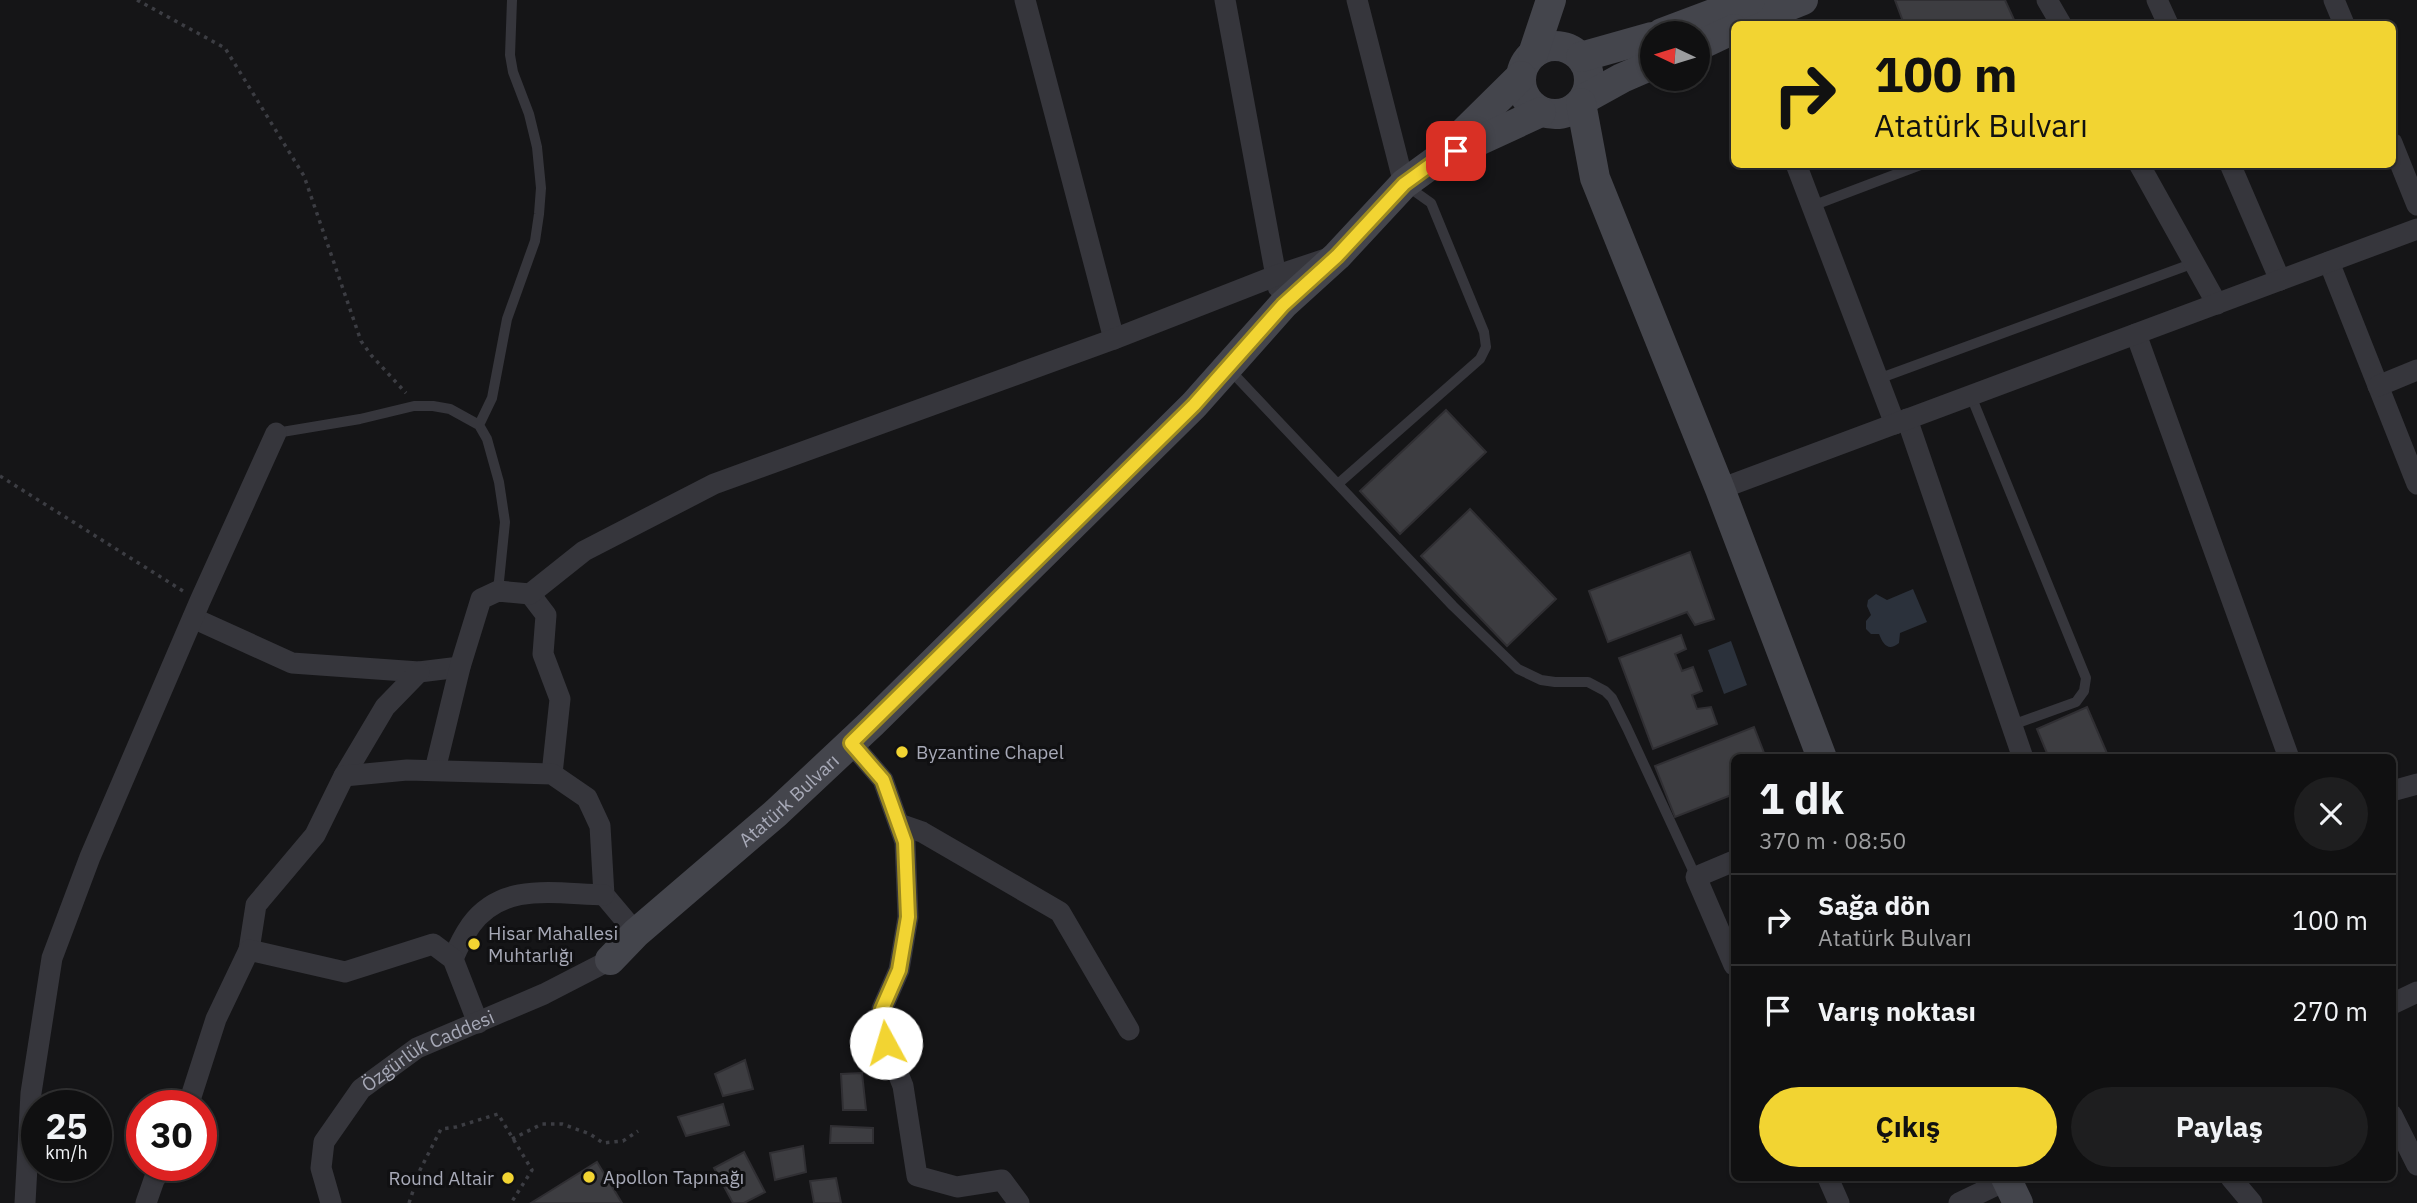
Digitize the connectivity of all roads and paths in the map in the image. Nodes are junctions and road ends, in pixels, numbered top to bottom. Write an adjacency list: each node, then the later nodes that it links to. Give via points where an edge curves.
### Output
1 (137, 0): 48 (path, via 225,48 304,176 361,341)
2 (512, 0): 50 (lane, via 512,63 537,147 539,214 508,319 492,398)
3 (1025, 0): 42 (street)
4 (1225, 0): 37 (street)
5 (1357, 0): 30 (street)
6 (1552, 0): 20 (main road); 21 (main road)
7 (1750, 0): 12 (main road)
8 (1803, 0): 13 (main road)
9 (2047, 0): 14 (street)
10 (2157, 0): 15 (street)
11 (2334, 0): 16 (street)
12 (1694, 21)
13 (1751, 21)
14 (2059, 21)
15 (2167, 21)
16 (2343, 21)
17 (1731, 30): 18 (main road)
18 (1710, 40)
19 (1640, 42): 20 (main road)
20 (1575, 53): 21 (main road, via 1550,46); 23 (main road, via 1590,78)
21 (1527, 65): 23 (main road, via 1523,93 1528,101); 25 (main road, Atatürk Bulvarı)
22 (1640, 70): 23 (main road, Atatürk Bulvarı)
23 (1565, 107): 25 (main road, Atatürk Bulvarı); 55 (main road)
24 (2396, 153): 31 (street)
25 (1437, 160): 30 (main road, Atatürk Bulvarı)
26 (1798, 168): 32 (street)
27 (1912, 168): 32 (lane)
28 (2141, 168): 36 (street)
29 (2232, 168): 38 (street)
30 (1404, 184): 34 (main road, Atatürk Bulvarı); 53 (lane, via 1431,203 1484,331 1486,347 1480,359)
31 (2417, 205)
32 (1812, 206): 45 (street)
33 (2417, 229): 35 (street)
34 (1337, 256): 37 (street); 40 (main road, Atatürk Bulvarı)
35 (2329, 262): 38 (street); 46 (street)
36 (2194, 263): 39 (street); 45 (lane)
37 (1275, 276): 40 (street); 42 (street)
38 (2280, 280): 39 (street)
39 (2217, 304): 41 (street)
40 (1283, 305): 43 (main road, Atatürk Bulvarı)
41 (2136, 334): 47 (street); 65 (street)
42 (1114, 340): 57 (street, via 714,484 584,551)
43 (1228, 368): 53 (lane); 62 (main road, Atatürk Bulvarı)
44 (2417, 370): 46 (street)
45 (1878, 379): 49 (street)
46 (2378, 386): 54 (street)
47 (1971, 396): 49 (street); 61 (lane, via 2086,678 2076,702)
48 (414, 406): 50 (lane, via 450,409); 51 (lane)
49 (1901, 422): 55 (street); 61 (street)
50 (479, 425): 56 (lane, via 499,482 505,522)
51 (276, 433): 58 (street)
52 (0, 476): 58 (path)
53 (1339, 484): 73 (lane, via 1518,669 1541,680 1588,682 1612,698)
54 (2417, 484)
55 (1720, 489): 63 (main road)
56 (498, 591): 57 (street); 59 (street, via 481,598)
57 (530, 594): 67 (street, via 546,615 543,654 560,699)
58 (196, 610): 60 (street, via 292,663); 93 (street, via 90,857 52,958 31,1093)
59 (460, 667): 60 (street); 66 (street)
60 (419, 672): 68 (street, via 385,707)
61 (2012, 725): 64 (street)
62 (851, 743): 71 (street, via 883,780); 75 (main road, Atatürk Bulvarı)
63 (1820, 754)
64 (2022, 754)
65 (2288, 754)
66 (435, 769): 67 (street); 68 (street)
67 (552, 774): 74 (street, via 587,798 600,826)
68 (344, 776): 76 (street, via 314,835 256,905)
69 (2417, 784): 70 (street)
70 (2396, 789)
71 (899, 824): 83 (street, via 922,831 1060,912); 98 (street, via 905,842 908,917 899,970 882,1009 886,1043 903,1086 918,1176 957,1187 1002,1180)
72 (1731, 862): 73 (street)
73 (1696, 877): 78 (street)
74 (604, 895): 75 (street); 77 (street, via 519,893 488,906 470,925)
75 (636, 933): 79 (main road, Atatürk Bulvarı)
76 (248, 950): 77 (street, via 345,972 433,944); 84 (street, via 216,1019)
77 (453, 958): 82 (street)
78 (1731, 958)
79 (610, 960): 82 (street, Özgürlük Caddesi)
80 (2417, 992): 81 (street)
81 (2396, 1002)
82 (478, 1023): 95 (street, Özgürlük Caddesi, via 417,1048 361,1089 324,1142 321,1168)
83 (1129, 1030)
84 (193, 1090)
85 (2396, 1123): 88 (street)
86 (638, 1131): 87 (path, via 623,1141 603,1143 562,1124 542,1124)
87 (512, 1139): 96 (path, via 498,1114 441,1129); 97 (path, via 532,1170)
88 (2417, 1165)
89 (154, 1181): 94 (street)
90 (1829, 1181): 99 (street)
91 (2234, 1181): 101 (street)
92 (2011, 1187): 100 (street)
93 (24, 1203)
94 (146, 1203)
95 (331, 1203)
96 (409, 1203)
97 (512, 1203)
98 (1019, 1203)
99 (1839, 1203)
100 (1959, 1203)
101 (2252, 1203)

